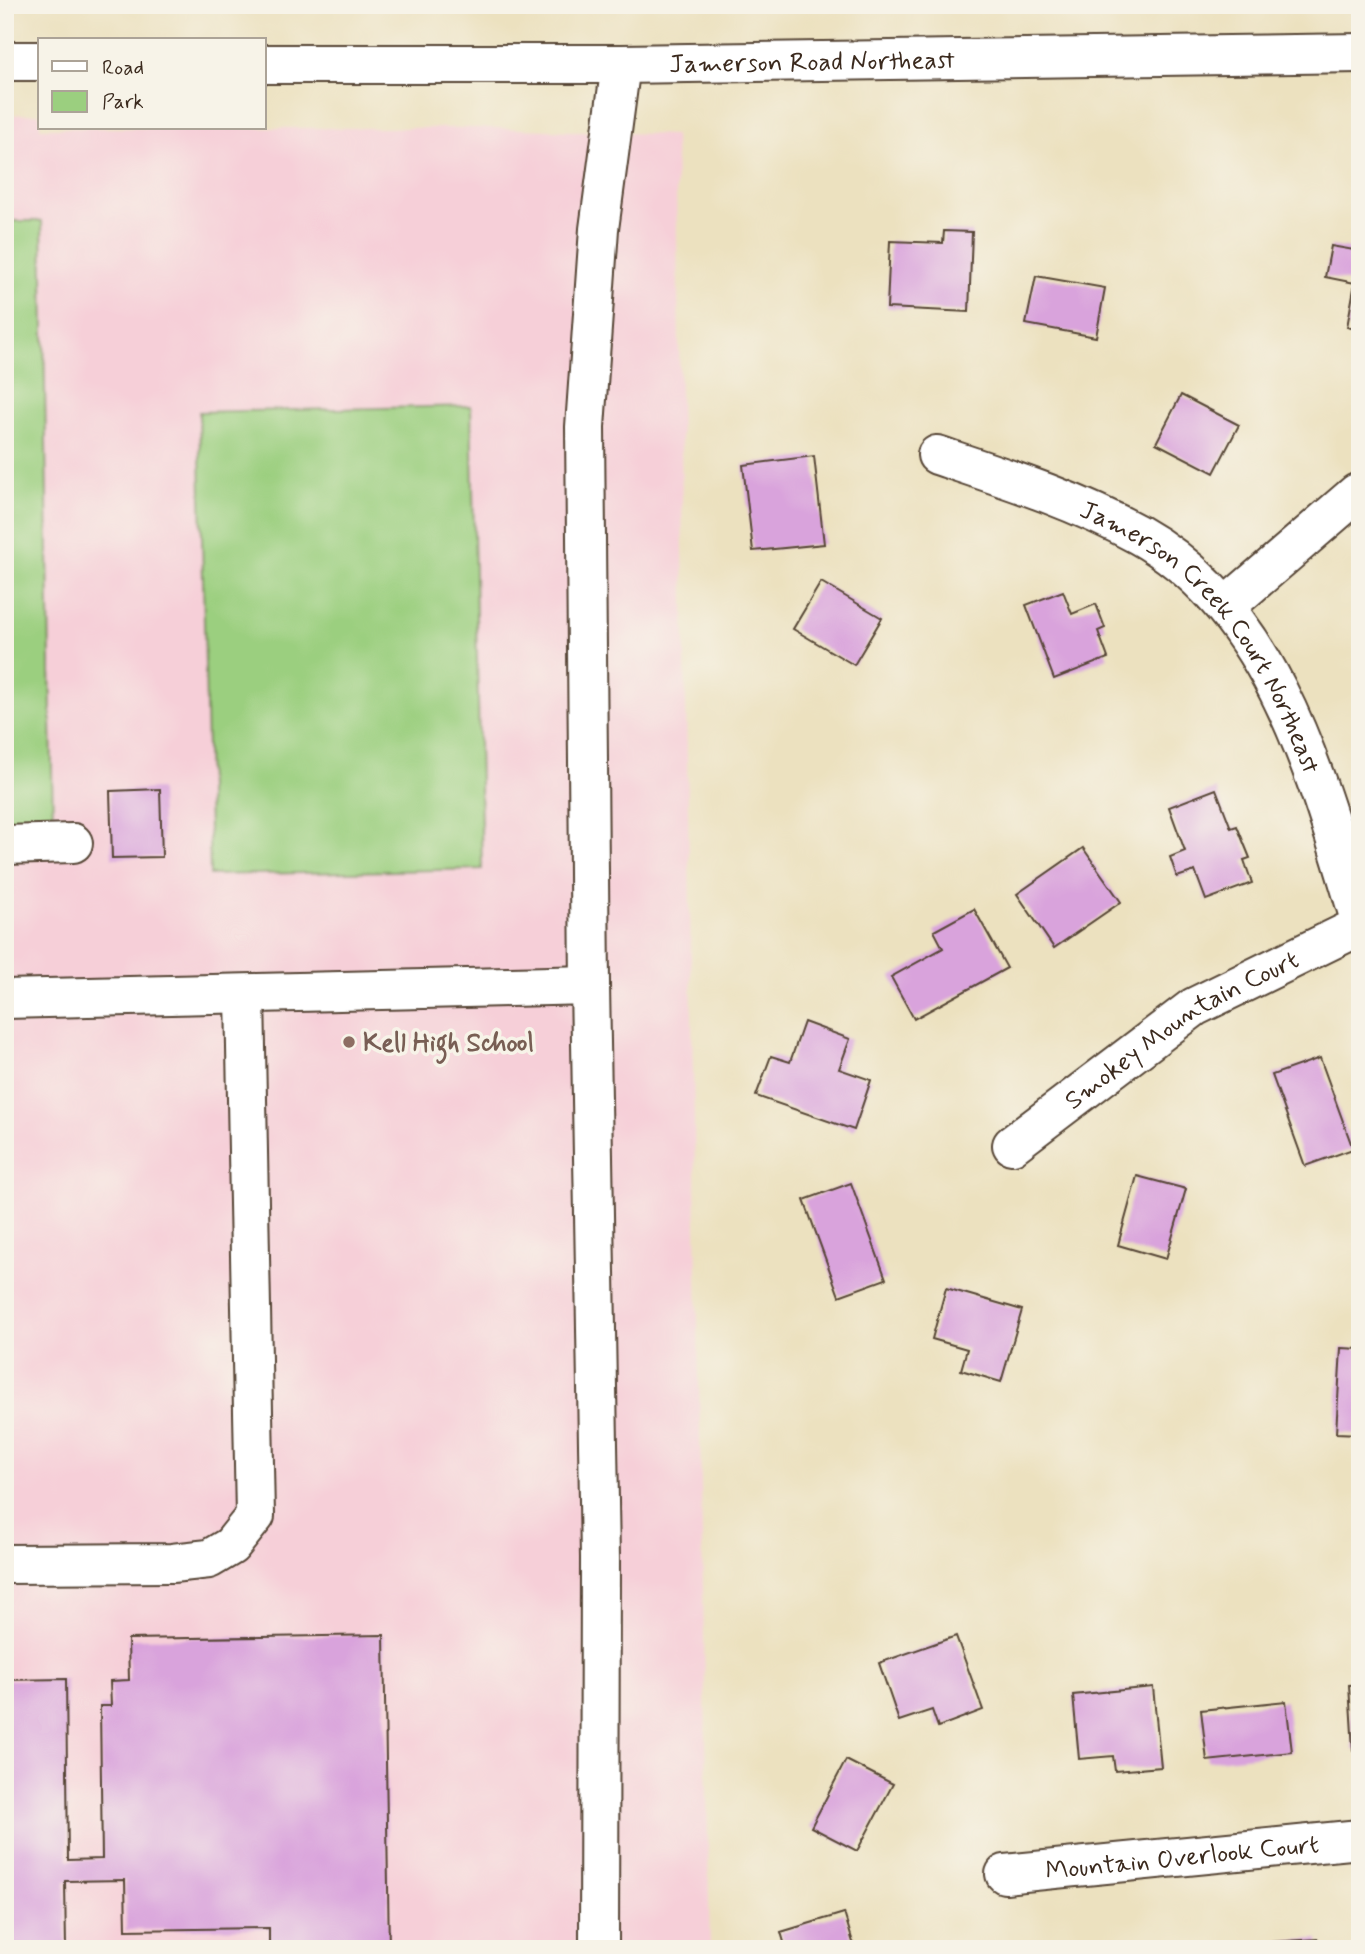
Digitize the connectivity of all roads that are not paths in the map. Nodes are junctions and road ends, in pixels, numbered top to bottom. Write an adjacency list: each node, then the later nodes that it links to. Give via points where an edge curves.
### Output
1 (1360, 53): 5 (street, Jamerson Road Northeast)
2 (5, 61): 3 (street)
3 (38, 61)
4 (266, 64): 5 (street, Jamerson Road Northeast)
5 (621, 64): 13 (street, via 599,229 585,428)
6 (937, 455): 8 (street, Jamerson Creek Court Northeast, via 1075,505 1141,537)
7 (1357, 493): 8 (street)
8 (1225, 607): 11 (street, Jamerson Creek Court Northeast, via 1291,719)
9 (73, 843): 10 (street)
10 (5, 845)
11 (1360, 920)
12 (1360, 926): 16 (street, Smokey Mountain Court, via 1194,1007)
13 (590, 985): 14 (street); 20 (street, via 600,1558)
14 (246, 995): 15 (street); 17 (street, via 255,1516 231,1546 209,1559)
15 (5, 999)
16 (1012, 1145)
17 (5, 1564)
18 (1360, 1839): 19 (street, Mountain Overlook Court)
19 (1006, 1874)
20 (599, 1949)

